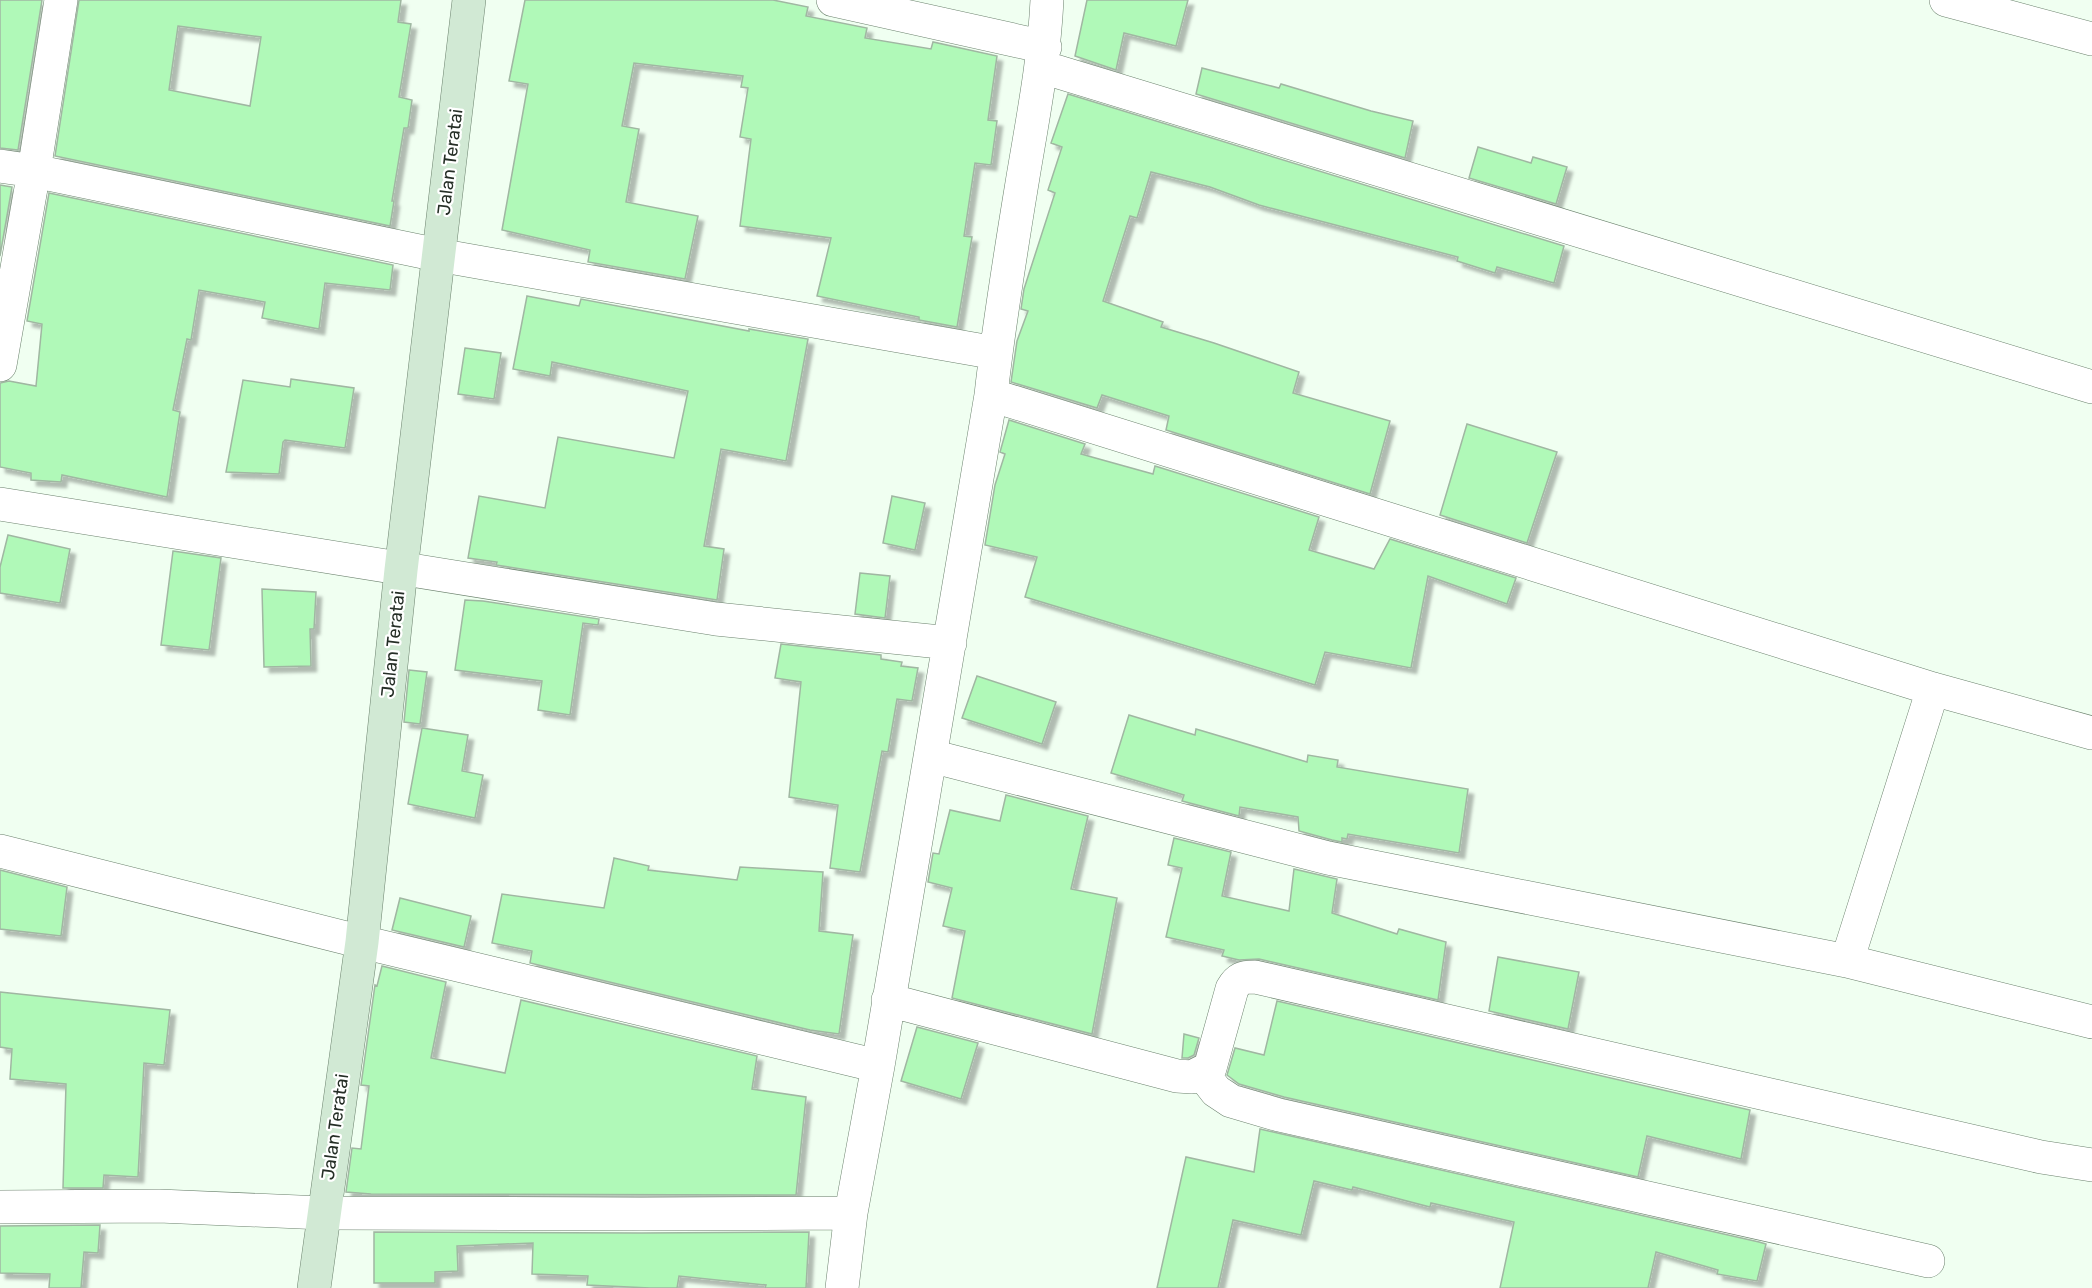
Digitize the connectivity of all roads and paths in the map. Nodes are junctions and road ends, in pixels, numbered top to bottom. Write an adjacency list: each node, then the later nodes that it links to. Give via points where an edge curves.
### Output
1 (61, 0): 9 (street)
2 (470, 0): 10 (street, Jalan Teratai)
3 (832, 0): 7 (street)
4 (1047, 0): 7 (street)
5 (1946, 0): 6 (street)
6 (2092, 39)
7 (1043, 57): 11 (street); 13 (street)
8 (0, 166): 9 (street)
9 (34, 171): 10 (street); 12 (street)
10 (438, 255): 11 (street); 16 (street, Jalan Teratai)
11 (996, 353): 14 (street)
12 (0, 365)
13 (2092, 387)
14 (991, 395): 17 (street); 18 (street)
15 (0, 504): 16 (street)
16 (401, 570): 17 (street, via 716,619); 22 (street, Jalan Teratai)
17 (950, 643): 20 (street)
18 (1933, 689): 19 (street); 23 (street)
19 (2092, 733)
20 (931, 756): 23 (street, via 1328,858); 24 (street)
21 (0, 851): 22 (street)
22 (362, 942): 26 (street); 30 (street, Jalan Teratai)
23 (1848, 961): 25 (street)
24 (888, 1000): 26 (street); 27 (street, via 1177,1076)
25 (2092, 1022)
26 (878, 1066): 31 (street)
27 (1202, 1073): 28 (street, via 1210,1068 1232,989 1243,977 1255,977 2041,1157); 32 (street, via 1216,1091 1231,1101 1279,1115)
28 (2092, 1165)
29 (0, 1207): 30 (street, via 159,1206)
30 (323, 1213): 31 (street); 33 (street, Jalan Teratai)
31 (851, 1213): 34 (street)
32 (1928, 1261)
33 (314, 1288)
34 (842, 1288)

